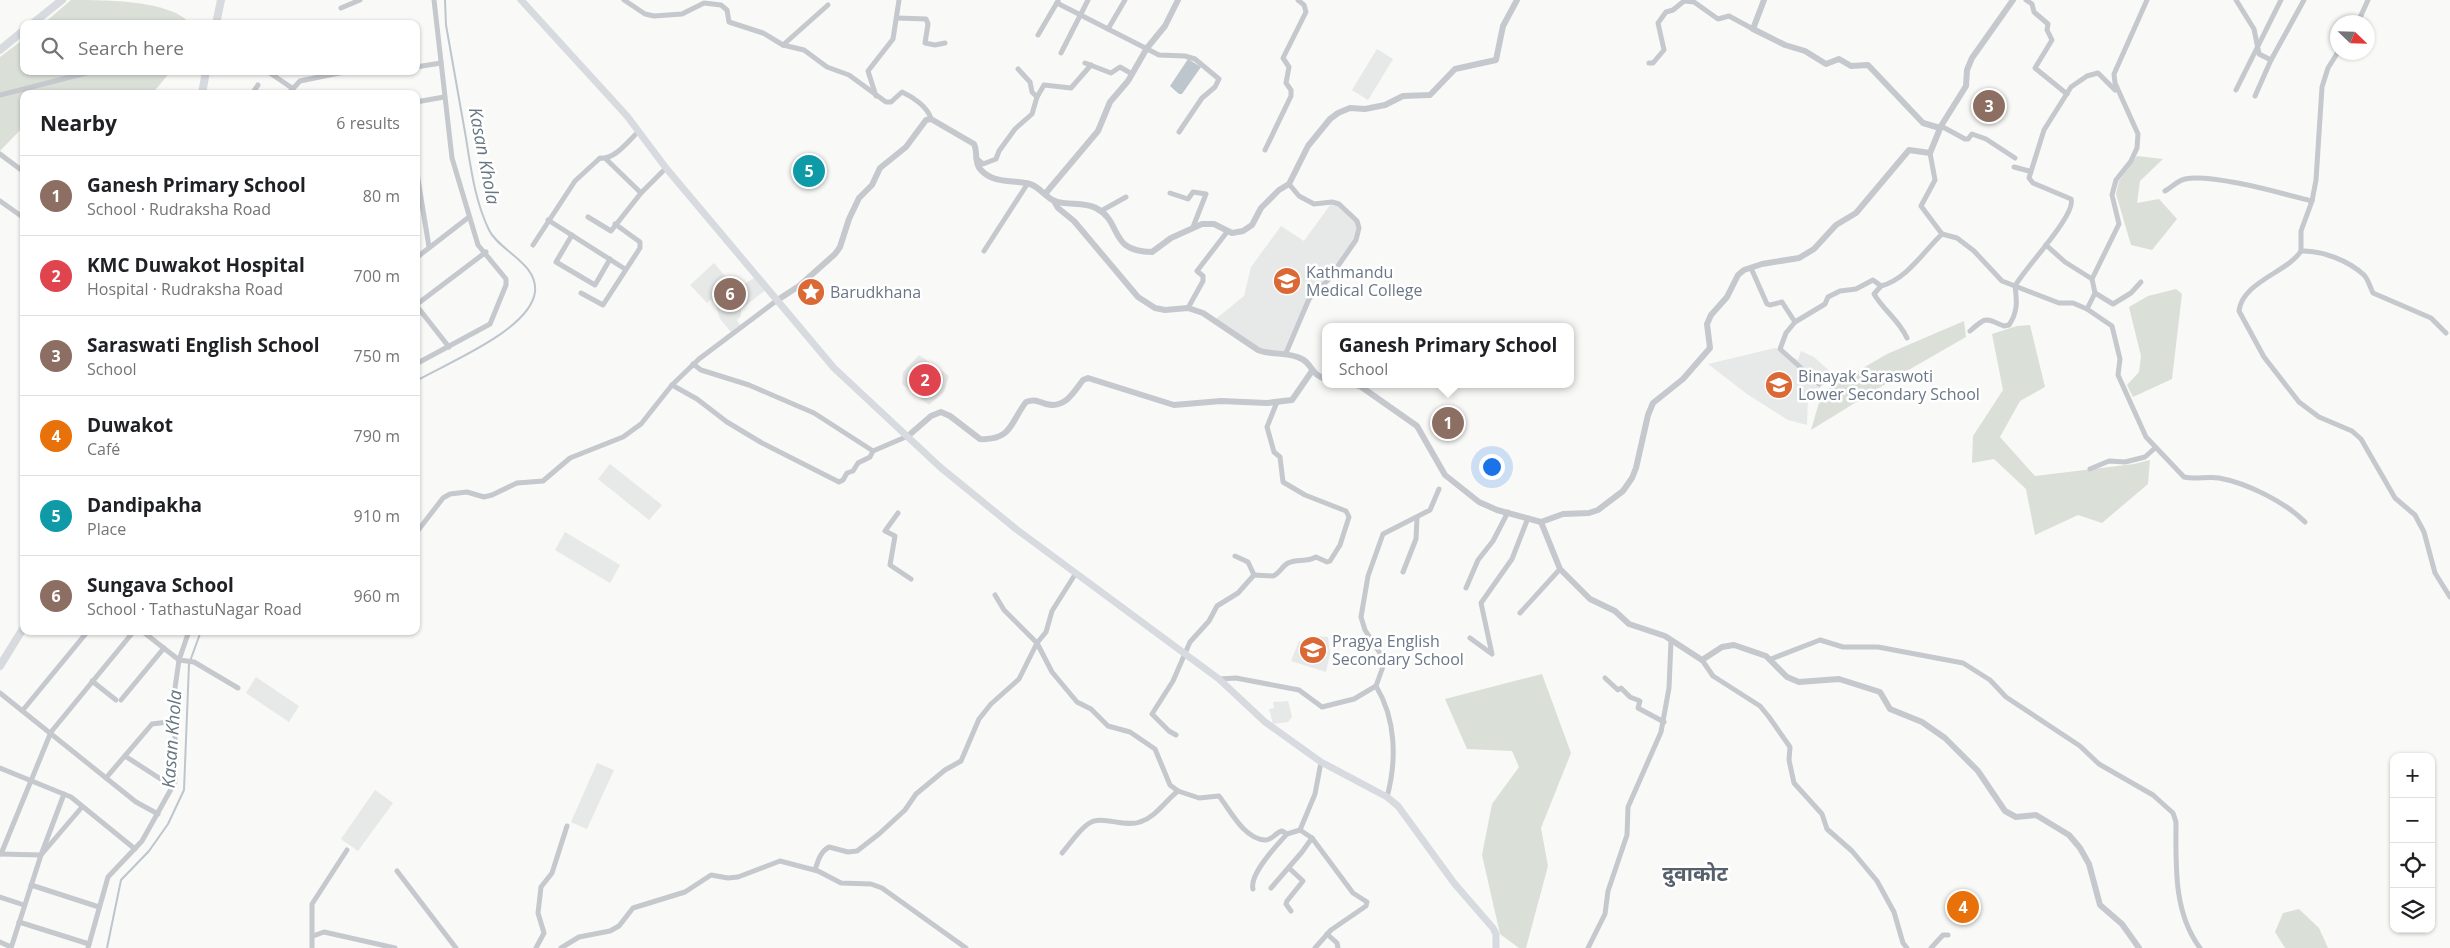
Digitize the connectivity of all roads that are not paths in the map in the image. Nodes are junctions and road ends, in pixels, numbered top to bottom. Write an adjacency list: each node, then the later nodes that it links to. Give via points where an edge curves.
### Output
1 (62, 0): 28 (main road)
2 (221, 0): 29 (main road)
3 (360, 0): 24 (street)
4 (434, 0): 42 (street)
5 (521, 0): 66 (main road)
6 (624, 0): 22 (street, via 654,16 682,14)
7 (899, 0): 27 (street)
8 (1088, 0): 25 (street)
9 (1125, 0): 30 (street)
10 (1178, 0): 37 (street, via 1166,26)
11 (1298, 0): 68 (street, via 1306,12 1283,58 1290,67 1286,83 1291,96)
12 (1517, 0): 79 (street, via 1503,26 1496,60 1455,69 1430,95 1402,96 1385,105 1350,108 1338,113 1308,146)
13 (1764, 0): 31 (street)
14 (2013, 0): 65 (street, via 1972,58 1966,86)
15 (2026, 0): 57 (street, via 2048,24 2052,40 2035,68)
16 (2147, 0): 55 (street, via 2114,74)
17 (2236, 0): 35 (street, via 2254,29)
18 (2281, 0): 35 (street)
19 (2304, 0): 40 (street)
20 (2368, 0): 26 (street)
21 (1058, 1): 25 (street); 33 (street)
22 (705, 2): 36 (street, via 725,7 729,22 763,33)
23 (828, 5): 36 (street)
24 (341, 8)
25 (1081, 14): 30 (street); 39 (street)
26 (2361, 15)
27 (897, 18): 34 (street, via 926,19 926,43); 59 (street, via 893,39 868,70)
28 (37, 20)
29 (217, 20)
30 (1108, 29): 37 (street)
31 (1753, 29): 43 (street, via 1729,16 1718,19 1694,2 1684,1 1661,17 1659,30 1664,50 1653,63); 65 (street, via 1785,46 1805,51 1826,64 1839,59 1851,66 1868,66 1923,123)
32 (20, 33): 38 (main road)
33 (1038, 35)
34 (945, 43)
35 (2258, 44): 40 (street, via 2259,54); 56 (street)
36 (783, 45): 59 (street, via 809,53 827,67 849,75)
37 (1147, 48): 46 (street); 67 (street, via 1159,55 1190,57 1219,79)
38 (0, 50)
39 (1061, 53)
40 (2270, 60): 61 (street)
41 (2333, 60): 87 (street, via 2322,87)
42 (441, 63): 44 (street); 62 (street)
43 (1648, 63)
44 (420, 66)
45 (1018, 69): 60 (street)
46 (1132, 74): 60 (street, via 1120,67 1111,73 1088,64 1074,87 1044,85); 84 (street, via 1110,102 1098,131)
47 (78, 75): 58 (street)
48 (205, 75): 53 (main road)
49 (274, 75): 52 (street)
50 (329, 75): 52 (street, via 300,81)
51 (258, 85): 54 (street)
52 (292, 88)
53 (203, 90)
54 (255, 90)
55 (2118, 90): 57 (street, via 2098,73 2072,86); 111 (street, via 2136,129 2137,148 2116,180 2112,195 2119,224)
56 (2236, 90)
57 (2067, 94): 77 (street, via 2044,130)
58 (0, 95)
59 (876, 96): 64 (street, via 890,102 902,92 921,105)
60 (1037, 96): 71 (street, via 1032,114 1015,130 996,159 983,164)
61 (2255, 96)
62 (444, 97): 63 (street); 93 (street, via 452,158)
63 (420, 101)
64 (931, 119): 71 (street, via 974,144); 117 (street, via 922,124 906,147 880,168 872,185 853,208 835,254)
65 (1940, 127): 69 (street); 72 (street, via 1965,139 1972,134 1980,137)
66 (639, 131): 73 (street); 75 (main road)
67 (1180, 132)
68 (1265, 150)
69 (1930, 153): 99 (street, via 1935,180 1921,206); 109 (street, via 1909,150 1856,213 1836,225 1807,254)
70 (0, 154): 76 (street)
71 (976, 158): 78 (street, via 979,168 991,178)
72 (2015, 158)
73 (606, 159): 82 (street); 95 (street, via 600,158 574,181)
74 (2014, 167): 77 (street)
75 (666, 168): 82 (street); 117 (main road)
76 (20, 169)
77 (2030, 171): 102 (street, via 2030,182 2073,201)
78 (1028, 183): 84 (street); 104 (street)
79 (1289, 184): 98 (street, via 1261,208 1252,225 1243,231); 127 (street, via 1299,196 1314,204 1339,204 1357,221 1359,228 1356,240 1329,279 1309,299)
80 (2165, 191): 87 (street, via 2183,180 2202,179 2255,187)
81 (420, 192): 90 (street)
82 (641, 193): 96 (street)
83 (1170, 193): 97 (street, via 1188,199 1193,192 1206,194)
84 (1045, 194): 86 (street)
85 (1126, 196): 91 (street)
86 (1054, 201): 91 (street, via 1084,204); 119 (street, via 1147,305 1165,310)
87 (2312, 201): 105 (street, via 2301,232)
88 (0, 202): 92 (street)
89 (420, 210): 90 (street)
90 (423, 210): 103 (street)
91 (1101, 212): 97 (street, via 1122,244 1148,252 1155,251)
92 (20, 215)
93 (469, 217): 103 (street); 106 (street, via 478,245)
94 (588, 217): 96 (street, via 611,231)
95 (548, 220): 100 (street); 101 (street)
96 (615, 224): 110 (street, via 640,244)
97 (1193, 227): 98 (street, via 1209,223)
98 (1227, 232): 119 (street, via 1197,271 1203,276 1203,281)
99 (1942, 234): 113 (street, via 1904,273); 114 (street, via 1957,238 2002,281)
100 (572, 235): 108 (street); 108 (street, via 556,262 595,285)
101 (533, 245)
102 (2046, 245): 111 (street); 114 (street)
103 (429, 248): 107 (street)
104 (984, 251)
105 (2301, 251): 124 (street, via 2316,251 2346,263 2365,276 2373,293 2431,318); 156 (street, via 2261,281 2240,303 2239,311 2264,357 2299,402 2319,417 2352,431 2361,439 2396,498 2415,515 2424,532 2435,573)
106 (486, 252): 118 (street); 126 (street, via 506,279 503,293 490,324)
107 (420, 255)
108 (610, 260): 110 (street)
109 (1751, 268): 122 (street, via 1767,304 1782,302); 145 (street, via 1738,275 1727,297 1711,315 1707,336 1710,348 1706,355 1675,387 1653,403 1636,468 1623,491 1598,510 1563,514)
110 (625, 269): 116 (street, via 603,305)
111 (2092, 279): 115 (street)
112 (2141, 282): 115 (street, via 2132,293 2113,304)
113 (1881, 286): 122 (street, via 1873,280 1856,289 1840,291); 125 (street, via 1874,294 1896,317)
114 (2015, 286): 120 (street, via 2059,303); 123 (street, via 2016,312 2009,325 2004,326 1992,319)
115 (2095, 292): 120 (street)
116 (581, 293)
117 (776, 301): 129 (street); 136 (main road, via 834,368)
118 (420, 302)
119 (1188, 308): 127 (street, via 1203,313 1258,350)
120 (2087, 309): 137 (street, via 2107,321 2116,332 2120,359 2118,375 2146,437)
121 (420, 310): 126 (street)
122 (1795, 322): 132 (street, via 1786,333 1780,349)
123 (1970, 331)
124 (2446, 333)
125 (1907, 338)
126 (449, 347): 128 (street)
127 (1286, 353): 130 (street, via 1305,360)
128 (420, 362)
129 (693, 364): 133 (street); 138 (street, via 701,370 748,384 814,413)
130 (1312, 371): 131 (street); 135 (street, via 1296,397 1287,402)
131 (1322, 378)
132 (1819, 384)
133 (672, 385): 138 (street, via 762,443 839,482); 147 (street, via 641,424 623,437 570,458 544,481 517,483 484,497 467,492 450,494 443,498)
134 (1363, 388): 141 (street, via 1417,426 1445,475 1479,502)
135 (1277, 402): 136 (street, via 1221,401 1174,405 1088,378 1074,394 1059,404 1036,400 1026,402 1014,425 996,438 980,439 941,412 931,416); 152 (street, via 1267,428 1274,452 1280,457 1282,482 1346,511 1349,517 1340,545 1330,561 1316,556 1306,562 1296,560 1273,576)
136 (908, 436): 138 (street); 151 (main road, via 940,467)
137 (2155, 448): 139 (street, via 2145,457 2125,462 2109,461); 146 (street, via 2184,477 2228,480 2277,500)
138 (874, 451)
139 (2090, 470)
140 (1439, 489): 143 (street, via 1430,510)
141 (1508, 512): 144 (street); 154 (street, via 1493,542 1478,560)
142 (898, 513): 153 (street, via 885,531 895,536 890,565)
143 (1417, 518): 150 (street, via 1416,538); 175 (street, via 1383,534 1367,581 1361,621 1385,661)
144 (1528, 518): 145 (street); 163 (street, via 1512,559 1481,603 1492,654)
145 (1541, 522): 149 (street)
146 (2305, 522)
147 (420, 528)
148 (1235, 556): 152 (street, via 1248,562)
149 (1560, 569): 157 (street); 164 (street, via 1590,599 1615,611 1628,624 1666,636)
150 (1403, 572)
151 (1076, 573): 165 (street, via 1052,611 1046,632); 167 (main road)
152 (1254, 575): 167 (street, via 1238,593 1217,606 1209,621 1190,642)
153 (911, 579)
154 (1466, 588)
155 (995, 595): 165 (street, via 1004,610)
156 (2450, 597)
157 (1520, 614)
158 (20, 634): 171 (main road)
159 (85, 635): 178 (street)
160 (131, 635): 174 (street)
161 (147, 635): 166 (street)
162 (188, 635): 168 (street)
163 (1470, 638)
164 (1671, 641): 169 (street); 180 (street)
165 (1037, 643): 189 (street, via 1052,672 1077,702 1091,708 1108,726 1130,732 1155,750 1170,785); 204 (street, via 1020,679 979,719 961,762 945,770 916,794 899,816 857,851 825,849)
166 (164, 648): 168 (street); 174 (street, via 119,700)
167 (1185, 656): 173 (main road); 182 (street, via 1152,714)
168 (179, 660): 176 (street, via 194,662); 179 (street, via 175,688)
169 (1702, 660): 170 (street, via 1729,645); 230 (street, via 1713,676 1760,706 1769,717 1790,747 1794,782 1822,814 1827,829 1852,851 1877,881 1894,912)
170 (1771, 660): 232 (street, via 1787,677 1799,682 1839,679 1882,693 1890,710 1922,722 1945,738 1978,771 2005,811 2016,817 2036,815 2062,829 2074,840 2088,864 2100,905 2122,924); 233 (street, via 1820,640 1843,648 1878,647 1963,663 1990,680 2006,698 2080,746 2099,764 2153,795 2172,813 2176,822 2175,883 2191,936)
171 (0, 666)
172 (1605, 678): 180 (street, via 1618,690 1621,688 1640,701 1638,708)
173 (1219, 679): 175 (street, via 1236,678 1298,690 1322,707 1354,699); 184 (main road, via 1265,722)
174 (92, 681): 181 (street)
175 (1376, 686): 191 (street, via 1392,730 1393,754)
176 (238, 688)
177 (0, 693): 178 (street)
178 (22, 710): 181 (street)
179 (176, 721): 183 (street, via 152,724); 188 (street)
180 (1664, 722): 229 (street, via 1628,807 1627,835 1608,891 1605,914)
181 (51, 732): 186 (street); 187 (street)
182 (1176, 735)
183 (125, 756): 186 (street); 188 (street)
184 (1321, 762): 191 (main road); 195 (street, via 1315,794)
185 (0, 768): 187 (street)
186 (106, 778): 193 (street, via 136,802)
187 (30, 781): 190 (street); 201 (street)
188 (173, 787): 193 (street)
189 (1178, 791): 196 (street, via 1199,798 1219,796 1246,832 1264,840 1276,832); 200 (street, via 1154,815 1142,822 1129,825 1097,820 1088,824)
190 (64, 794): 192 (street); 202 (street)
191 (1387, 797): 228 (main road, via 1398,806 1454,883 1493,928)
192 (82, 807): 198 (street); 202 (street)
193 (158, 814): 198 (street)
194 (567, 826): 223 (street, via 552,874 541,887 538,913 544,933)
195 (1300, 830): 196 (street); 197 (street)
196 (1287, 834): 208 (street, via 1259,868)
197 (1312, 838): 203 (street); 214 (street, via 1348,888 1367,902)
198 (135, 849): 211 (street, via 108,877)
199 (347, 850): 216 (street, via 312,904)
200 (1062, 853)
201 (1, 854): 202 (street)
202 (41, 855): 206 (street)
203 (1289, 868): 207 (street); 212 (street, via 1303,881 1287,901)
204 (815, 870): 224 (street, via 780,861 738,877 711,875 685,892 633,908 619,926 610,931 579,936); 225 (street, via 841,883 871,884 882,888)
205 (397, 872): 222 (street)
206 (31, 885): 210 (street); 211 (street)
207 (1271, 888)
208 (1253, 889)
209 (0, 897): 210 (street)
210 (24, 905): 213 (street)
211 (99, 908): 218 (street)
212 (1291, 911)
213 (19, 922): 218 (street); 219 (street)
214 (1327, 934): 226 (street); 227 (street, via 1337,942)
215 (1948, 935): 231 (street, via 1943,935)
216 (313, 936): 220 (street); 221 (street, via 324,932)
217 (0, 942): 219 (street)
218 (88, 946)
219 (11, 948)
220 (312, 948)
221 (394, 948)
222 (456, 948)
223 (537, 948)
224 (561, 948)
225 (966, 948)
226 (1315, 948)
227 (1338, 948)
228 (1496, 948)
229 (1588, 948)
230 (1907, 948)
231 (1931, 948)
232 (2139, 948)
233 (2200, 948)

